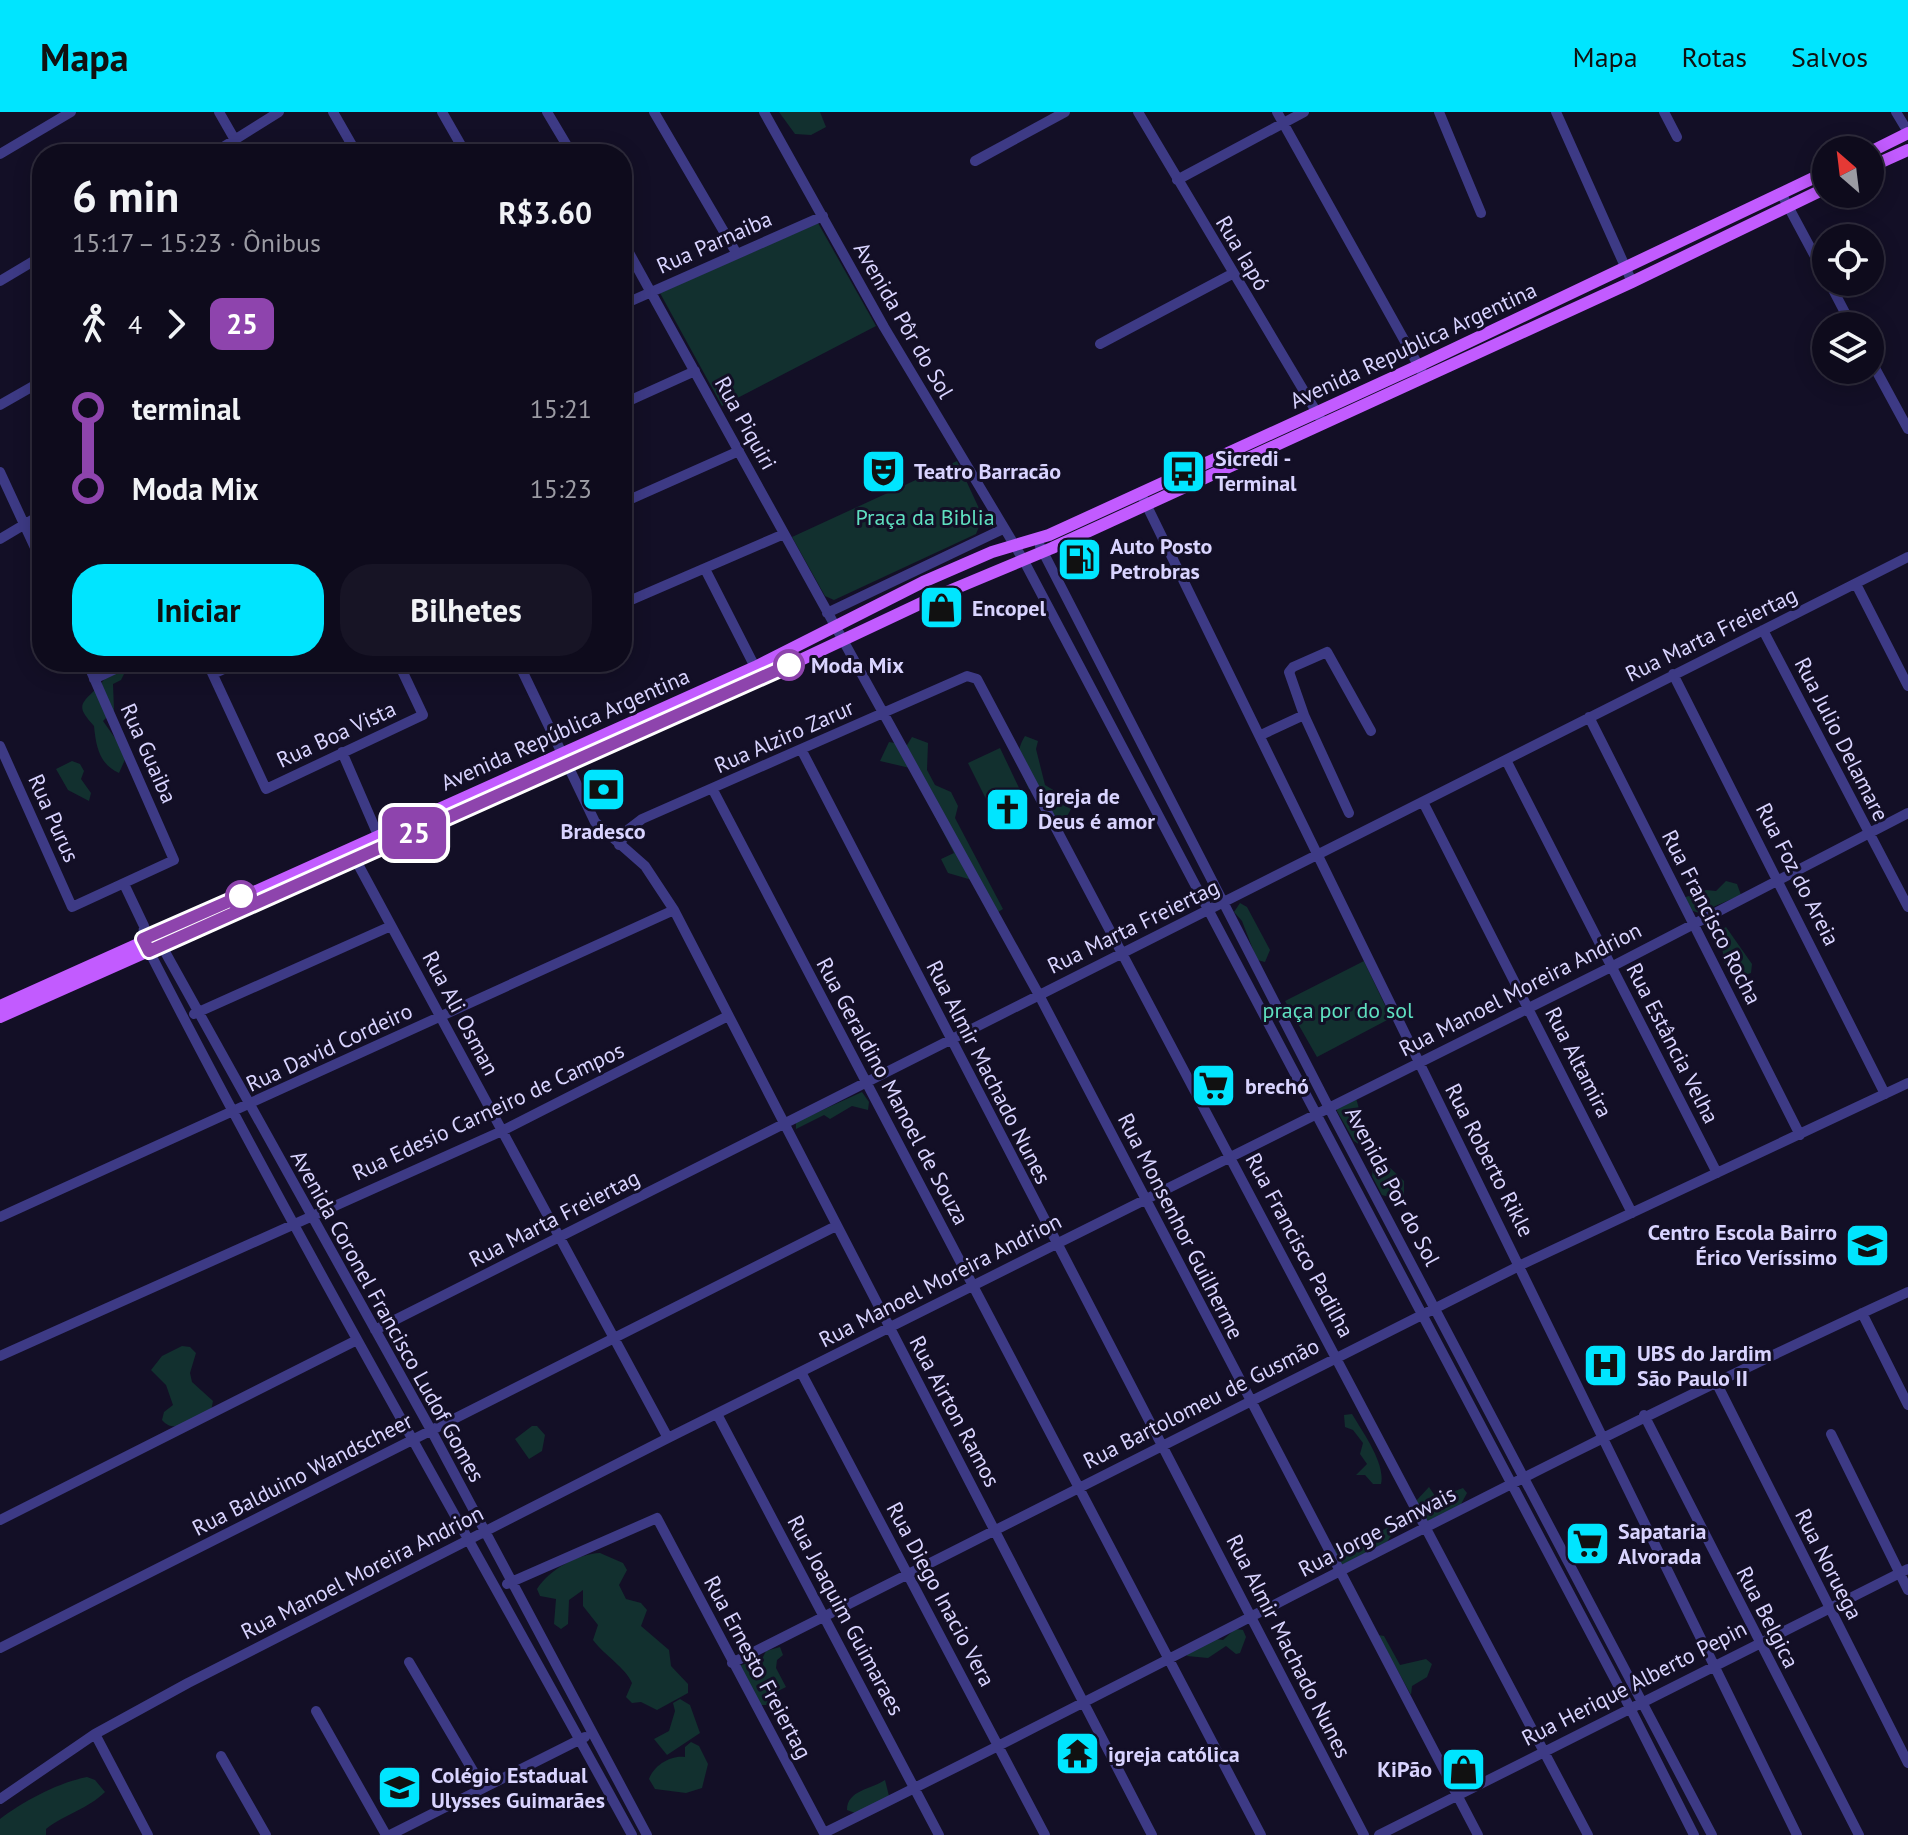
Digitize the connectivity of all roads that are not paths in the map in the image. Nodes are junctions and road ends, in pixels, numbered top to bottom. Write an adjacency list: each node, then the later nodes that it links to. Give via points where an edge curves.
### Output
1 (71, 112): 29 (street)
2 (219, 112): 21 (street)
3 (279, 112): 21 (street)
4 (333, 112): 24 (street)
5 (442, 112): 25 (street)
6 (547, 112): 26 (street)
7 (654, 112): 40 (street)
8 (764, 112): 38 (street, Avenida Pôr do Sol)
9 (1065, 112): 30 (street)
10 (1138, 112): 33 (street, Rua Iapó)
11 (1277, 112): 17 (street)
12 (1304, 112): 17 (street)
13 (1439, 112): 37 (street)
14 (1556, 112): 43 (street)
15 (1664, 112): 19 (street)
16 (1896, 112): 18 (street)
17 (1283, 123): 33 (street); 51 (street)
18 (1908, 133): 27 (main road)
19 (1677, 137)
20 (0, 140): 29 (street)
21 (236, 140): 22 (street); 23 (street)
22 (229, 144)
23 (238, 144)
24 (351, 144)
25 (460, 144)
26 (566, 144)
27 (1884, 145)
28 (1908, 150): 31 (main road)
29 (3, 152)
30 (975, 161)
31 (1884, 161)
32 (1812, 179): 34 (main road, Avenida Republica Argentina)
33 (1177, 180): 44 (street, Rua Iapó)
34 (1781, 193): 36 (street); 43 (main road, Avenida Republica Argentina)
35 (1812, 195): 36 (main road, Avenida Republica Argentina)
36 (1788, 206): 39 (street); 46 (main road, Avenida Republica Argentina)
37 (1481, 213)
38 (823, 216): 40 (street, Rua Parnaiba); 64 (street, Avenida Pôr do Sol)
39 (1812, 252)
40 (737, 254): 47 (street, Rua Parnaiba)
41 (632, 257): 47 (street, Rua Piquiri)
42 (32, 262): 45 (street)
43 (1625, 268): 46 (street); 51 (main road, Avenida Republica Argentina)
44 (1232, 274): 49 (street); 56 (street, Rua Iapó)
45 (0, 281)
46 (1632, 282): 51 (main road, Avenida Republica Argentina)
47 (652, 292): 48 (street, Rua Parnaiba); 50 (street, Rua Piquiri)
48 (632, 301)
49 (1100, 344)
50 (695, 371): 54 (street); 58 (street, Rua Piquiri)
51 (1421, 371): 56 (main road, Avenida Republica Argentina)
52 (1884, 384): 57 (street)
53 (32, 387): 55 (street)
54 (632, 399)
55 (0, 405)
56 (1320, 417): 60 (main road, Avenida Republica Argentina)
57 (1908, 429)
58 (739, 451): 61 (street); 65 (street, Rua Piquiri)
59 (0, 472): 63 (street)
60 (1143, 498): 67 (main road, Avenida Republica Argentina); 70 (main road, Avenida Republica Argentina); 95 (street, Rua Roberto Rikle)
61 (632, 499)
62 (32, 520): 63 (street)
63 (24, 524): 66 (street); 68 (street)
64 (1003, 529): 69 (street, Avenida Pôr do Sol); 76 (street)
65 (784, 534): 73 (street); 76 (street, Rua Piquiri)
66 (0, 539)
67 (1037, 540): 69 (main road, Avenida Republica Argentina); 70 (street, Avenida Por do Sol)
68 (32, 541)
69 (1014, 545): 72 (street, Avenida Pôr do Sol); 77 (main road, Avenida República Argentina)
70 (1043, 552): 72 (main road, Avenida Republica Argentina); 112 (street, Avenida Por do Sol)
71 (1908, 557): 74 (street, Rua Marta Freiertag)
72 (1024, 561): 79 (main road, Avenida República Argentina); 115 (street, Avenida Por do Sol)
73 (705, 569): 75 (street); 80 (street)
74 (1856, 584): 78 (street, Rua Marta Freiertag); 90 (street)
75 (632, 600)
76 (827, 613): 77 (street, Rua Piquiri)
77 (834, 626): 79 (street, Rua Piquiri); 80 (main road, Avenida República Argentina)
78 (1763, 630): 87 (street, Rua Marta Freiertag); 105 (street, Rua Julio Delamare)
79 (843, 639): 91 (street, Rua Monsenhor Guilherme); 99 (main road, Avenida República Argentina)
80 (755, 667): 99 (main road, Avenida República Argentina)
81 (91, 672): 89 (street, Rua Guaiba)
82 (109, 672): 89 (street)
83 (217, 672): 86 (street)
84 (403, 672): 98 (street, Rua Boa Vista, via 423,715)
85 (523, 672): 99 (street, Rua Airton Ramos)
86 (213, 674): 98 (street, Rua Boa Vista, via 266,789)
87 (1673, 674): 93 (street, Rua Marta Freiertag); 110 (street, Rua Foz do Areia)
88 (973, 675): 91 (street, Rua Alziro Zarur); 119 (street, Rua Francisco Padilha)
89 (94, 679): 111 (street, Rua Guaiba, via 174,860)
90 (1908, 686)
91 (885, 713): 97 (street, Rua Alziro Zarur); 121 (street, Rua Monsenhor Guilherme)
92 (1304, 715): 94 (street, via 1289,672 1327,652); 95 (street); 103 (street)
93 (1589, 717): 100 (street, Rua Marta Freiertag); 116 (street, Rua Francisco Rocha)
94 (1371, 731)
95 (1261, 735): 109 (street, Rua Roberto Rikle)
96 (0, 746): 111 (street, Rua Purus, via 72,907)
97 (802, 751): 101 (street, Rua Alziro Zarur); 128 (street, Rua Almir Machado Nunes)
98 (342, 752): 106 (street)
99 (563, 758): 106 (main road, Avenida República Argentina); 107 (street, Rua Airton Ramos, via 595,822)
100 (1506, 760): 102 (street, Rua Marta Freiertag); 120 (street, Rua Estância Velha)
101 (713, 790): 107 (street, Rua Alziro Zarur, via 642,819); 130 (street, Rua Geraldino Manoel de Souza)
102 (1423, 802): 109 (street, Rua Marta Freiertag); 122 (street, Rua Altamira)
103 (1349, 813)
104 (1908, 813): 105 (street, Rua Manoel Moreira Andrion)
105 (1867, 833): 110 (street, Rua Manoel Moreira Andrion); 113 (street, Rua Julio Delamare)
106 (380, 842): 108 (main road, Avenida República Argentina)
107 (619, 845): 114 (street, Rua Airton Ramos, via 645,866)
108 (353, 854): 117 (street, Rua Ali Osman); 118 (main road, Avenida República Argentina)
109 (1320, 856): 112 (street, Rua Marta Freiertag); 129 (street, Rua Roberto Rikle)
110 (1778, 880): 116 (street, Rua Manoel Moreira Andrion); 132 (street, Rua Foz do Areia)
111 (124, 884): 118 (street)
112 (1224, 905): 115 (street, Rua Marta Freiertag); 134 (street, Avenida Por do Sol)
113 (1908, 907)
114 (674, 910): 125 (street, Rua Airton Ramos); 126 (street, Rua David Cordeiro)
115 (1209, 912): 119 (street, Rua Marta Freiertag); 136 (street, Avenida Por do Sol)
116 (1694, 924): 120 (street, Rua Manoel Moreira Andrion); 139 (street, Rua Francisco Rocha)
117 (391, 926): 124 (street); 126 (street, Rua Ali Osman)
118 (150, 939): 123 (main road, Avenida República Argentina); 124 (street, Avenida Coronel Francisco Ludof Gomes); 127 (street, Avenida Coronel Francisco Ludof Gomes)
119 (1124, 954): 121 (street, Rua Marta Freiertag); 140 (street, Rua Francisco Padilha)
120 (1611, 967): 122 (street, Rua Manoel Moreira Andrion); 141 (street, Rua Estância Velha)
121 (1039, 995): 128 (street, Rua Marta Freiertag); 142 (street, Rua Monsenhor Guilherme)
122 (1529, 1008): 129 (street, Rua Manoel Moreira Andrion); 143 (street, Rua Altamira)
123 (1, 1010)
124 (198, 1012): 127 (street); 133 (street, Avenida Coronel Francisco Ludof Gomes)
125 (728, 1016): 137 (street, Rua Airton Ramos); 138 (street, Rua Edesio Carneiro de Campos)
126 (440, 1017): 133 (street, Rua David Cordeiro); 138 (street, Rua Ali Osman)
127 (185, 1018): 135 (street, Avenida Coronel Francisco Ludof Gomes)
128 (949, 1039): 130 (street, Rua Marta Freiertag); 149 (street, Rua Almir Machado Nunes)
129 (1419, 1062): 134 (street, Rua Manoel Moreira Andrion); 150 (street, Rua Roberto Rikle)
130 (866, 1081): 137 (street, Rua Marta Freiertag); 151 (street, Rua Geraldino Manoel de Souza)
131 (1908, 1083): 132 (street, Rua Bartolomeu de Gusmão)
132 (1885, 1094): 139 (street, Rua Bartolomeu de Gusmão)
133 (249, 1106): 135 (street, Rua David Cordeiro); 144 (street, Avenida Coronel Francisco Ludof Gomes)
134 (1329, 1108): 136 (street, Rua Manoel Moreira Andrion); 153 (street, Avenida Por do Sol)
135 (235, 1112): 145 (street, Rua David Cordeiro); 146 (street, Avenida Coronel Francisco Ludof Gomes)
136 (1316, 1114): 140 (street, Rua Manoel Moreira Andrion); 155 (street, Avenida Por do Sol)
137 (784, 1123): 147 (street, Rua Airton Ramos); 148 (street, Rua Marta Freiertag)
138 (502, 1131): 144 (street, Rua Edesio Carneiro de Campos); 148 (street, Rua Ali Osman)
139 (1800, 1135): 141 (street, Rua Bartolomeu de Gusmão)
140 (1230, 1157): 142 (street, Rua Manoel Moreira Andrion); 161 (street, Rua Francisco Padilha)
141 (1717, 1173): 143 (street, Rua Bartolomeu de Gusmão)
142 (1144, 1200): 149 (street, Rua Manoel Moreira Andrion); 164 (street, Rua Monsenhor Guilherme)
143 (1632, 1213): 150 (street, Rua Bartolomeu de Gusmão)
144 (311, 1215): 146 (street, Rua Edesio Carneiro de Campos); 157 (street, Avenida Coronel Francisco Ludof Gomes)
145 (0, 1217)
146 (294, 1224): 159 (street, Avenida Coronel Francisco Ludof Gomes); 160 (street, Rua Edesio Carneiro de Campos)
147 (836, 1226): 156 (street, Rua Airton Ramos); 158 (street, Rua Balduino Wandscheer)
148 (560, 1238): 157 (street, Rua Marta Freiertag); 158 (street, Rua Ali Osman)
149 (1056, 1244): 151 (street, Rua Manoel Moreira Andrion); 173 (street, Rua Almir Machado Nunes)
150 (1521, 1265): 153 (street, Rua Bartolomeu de Gusmão); 171 (street, Rua Roberto Rikle)
151 (972, 1286): 156 (street, Rua Manoel Moreira Andrion); 176 (street, Rua Geraldino Manoel de Souza)
152 (1908, 1292): 154 (street, Rua Jorge Sanwais)
153 (1435, 1308): 155 (street, Rua Bartolomeu de Gusmão); 174 (street, Avenida Por do Sol)
154 (1862, 1313): 163 (street, Rua Jorge Sanwais); 165 (street)
155 (1422, 1315): 161 (street, Rua Bartolomeu de Gusmão); 175 (street, Avenida Por do Sol)
156 (889, 1329): 162 (street, Rua Manoel Moreira Andrion); 178 (street, Rua Airton Ramos)
157 (375, 1330): 168 (street, Avenida Coronel Francisco Ludof Gomes)
158 (614, 1338): 168 (street, Rua Balduino Wandscheer); 170 (street, Rua Ali Osman)
159 (355, 1341): 172 (street, Avenida Coronel Francisco Ludof Gomes); 177 (street)
160 (0, 1356)
161 (1337, 1358): 164 (street, Rua Bartolomeu de Gusmão); 179 (street, Rua Francisco Padilha)
162 (801, 1372): 166 (street, Rua Manoel Moreira Andrion); 184 (street, Rua Diego Inacio Vera)
163 (1716, 1382): 167 (street, Rua Jorge Sanwais); 188 (street, Rua Noruega)
164 (1250, 1401): 173 (street, Rua Bartolomeu de Gusmão); 183 (street, Rua Monsenhor Guilherme)
165 (1908, 1405)
166 (717, 1414): 170 (street, Rua Manoel Moreira Andrion); 189 (street, Rua Joaquim Guimaraes)
167 (1644, 1415): 171 (street, Rua Jorge Sanwais); 191 (street, Rua Belgica)
168 (431, 1430): 172 (street, Rua Balduino Wandscheer); 180 (street, Avenida Coronel Francisco Ludof Gomes)
169 (1831, 1434): 182 (street)
170 (668, 1438): 180 (street, Rua Manoel Moreira Andrion)
171 (1600, 1438): 174 (street, Rua Jorge Sanwais); 196 (street, Rua Roberto Rikle)
172 (411, 1441): 181 (street, Avenida Coronel Francisco Ludof Gomes); 192 (street, Rua Balduino Wandscheer)
173 (1162, 1446): 176 (street, Rua Bartolomeu de Gusmão); 190 (street, Rua Almir Machado Nunes)
174 (1526, 1478): 175 (street, Rua Jorge Sanwais); 197 (street, Avenida Por do Sol)
175 (1512, 1485): 179 (street, Rua Jorge Sanwais); 199 (street, Avenida Por do Sol)
176 (1078, 1487): 178 (street, Rua Bartolomeu de Gusmão); 193 (street, Rua Geraldino Manoel de Souza)
177 (0, 1520)
178 (994, 1529): 184 (street, Rua Bartolomeu de Gusmão); 198 (street, Rua Airton Ramos)
179 (1428, 1529): 183 (street, Rua Jorge Sanwais); 205 (street, Rua Francisco Padilha)
180 (484, 1532): 181 (street, Rua Manoel Moreira Andrion); 185 (street, Avenida Coronel Francisco Ludof Gomes)
181 (469, 1539): 186 (street, Avenida Coronel Francisco Ludof Gomes); 202 (street, Rua Manoel Moreira Andrion)
182 (1904, 1572): 187 (street); 188 (street, Rua Herique Alberto Pepin)
183 (1340, 1573): 190 (street, Rua Jorge Sanwais); 210 (street, Rua Monsenhor Guilherme)
184 (909, 1574): 189 (street, Rua Bartolomeu de Gusmão); 204 (street, Rua Diego Inacio Vera)
185 (511, 1583): 186 (street); 195 (street, Rua Ernesto Freiertag, via 657,1518); 201 (street, Avenida Coronel Francisco Ludof Gomes)
186 (497, 1589): 203 (street, Avenida Coronel Francisco Ludof Gomes)
187 (1908, 1590)
188 (1828, 1608): 191 (street, Rua Herique Alberto Pepin); 207 (street, Rua Noruega)
189 (824, 1616): 195 (street, Rua Bartolomeu de Gusmão); 209 (street, Rua Joaquim Guimaraes)
190 (1252, 1616): 193 (street, Rua Jorge Sanwais); 222 (street, Rua Almir Machado Nunes)
191 (1758, 1642): 196 (street, Rua Herique Alberto Pepin); 229 (street, Rua Belgica)
192 (0, 1648)
193 (1170, 1659): 198 (street, Rua Jorge Sanwais); 221 (street, Rua Geraldino Manoel de Souza)
194 (409, 1662): 208 (street)
195 (732, 1663): 212 (street, Rua Ernesto Freiertag)
196 (1712, 1665): 197 (street, Rua Herique Alberto Pepin); 228 (street, Rua Roberto Rikle)
197 (1644, 1699): 199 (street, Rua Herique Alberto Pepin); 227 (street, Avenida Por do Sol)
198 (1083, 1704): 204 (street, Rua Jorge Sanwais); 220 (street, Rua Airton Ramos)
199 (1629, 1706): 205 (street, Rua Herique Alberto Pepin); 226 (street, Avenida Por do Sol)
200 (316, 1711): 215 (street)
201 (591, 1733): 203 (street); 217 (street, Avenida Coronel Francisco Ludof Gomes)
202 (95, 1734): 211 (street, Rua Manoel Moreira Andrion); 213 (street)
203 (580, 1739): 208 (street); 216 (street, Avenida Coronel Francisco Ludof Gomes)
204 (999, 1747): 209 (street, Rua Jorge Sanwais); 219 (street, Rua Diego Inacio Vera)
205 (1544, 1751): 210 (street, Rua Herique Alberto Pepin); 225 (street, Rua Francisco Padilha)
206 (221, 1756): 214 (street)
207 (1908, 1763)
208 (483, 1788): 215 (street)
209 (915, 1788): 212 (street, Rua Jorge Sanwais); 218 (street, Rua Joaquim Guimaraes)
210 (1458, 1796): 223 (street, Rua Herique Alberto Pepin); 224 (street, Rua Monsenhor Guilherme)
211 (0, 1799)
212 (824, 1834)
213 (148, 1835)
214 (266, 1835)
215 (388, 1835)
216 (632, 1835)
217 (647, 1835)
218 (939, 1835)
219 (1045, 1835)
220 (1152, 1835)
221 (1261, 1835)
222 (1364, 1835)
223 (1379, 1835)
224 (1478, 1835)
225 (1588, 1835)
226 (1694, 1835)
227 (1712, 1835)
228 (1797, 1835)
229 (1859, 1835)

